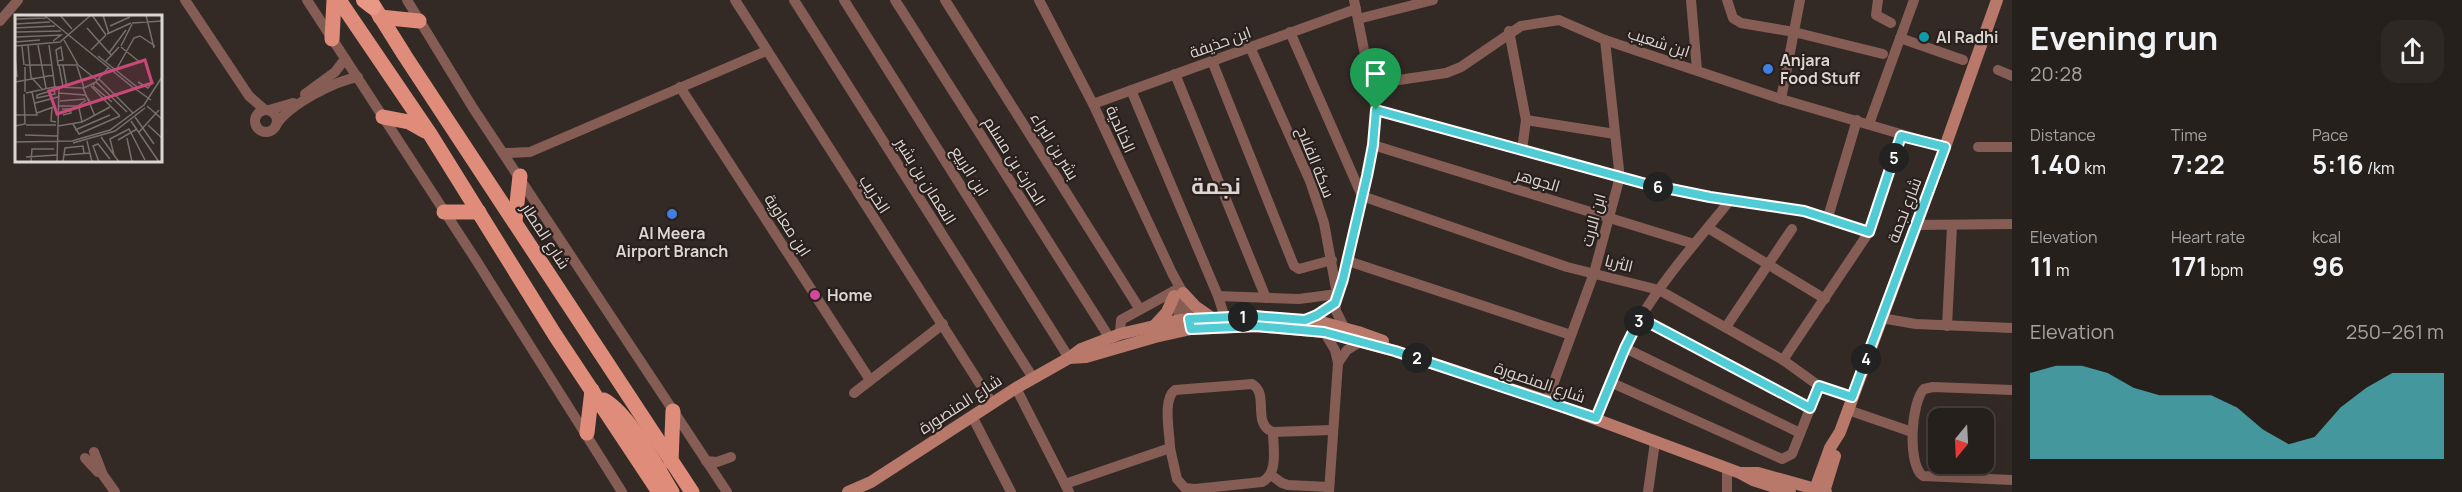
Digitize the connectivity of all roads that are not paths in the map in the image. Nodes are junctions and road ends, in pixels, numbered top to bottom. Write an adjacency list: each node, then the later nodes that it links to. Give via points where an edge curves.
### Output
1 (18, 0): 22 (street)
2 (185, 0): 48 (street)
3 (307, 0): 29 (street)
4 (334, 0): 29 (main road)
5 (339, 0): 54 (main road)
6 (407, 0): 23 (street, شارع المطار)
7 (735, 0): 32 (street, الخريب)
8 (794, 0): 111 (street, النعمان بن بشير)
9 (844, 0): 108 (street, ابن الربيع)
10 (895, 0): 104 (street, الحارث بن مسلم)
11 (945, 0): 90 (street, بشر بن البراء)
12 (1039, 0): 46 (street, الخالدية)
13 (1433, 0): 21 (street, ابن حذيفة)
14 (1690, 0): 37 (street)
15 (1728, 0): 27 (street, via 1733,18 1741,23)
16 (1800, 0): 27 (street)
17 (1878, 0): 24 (street, via 1876,15)
18 (1914, 0): 28 (street)
19 (1997, 0): 58 (main road, شارع نجمة)
20 (372, 6): 23 (main road); 72 (main road, شارع المطار)
21 (1356, 9): 26 (street, ابن حذيفة); 42 (street)
22 (2, 16)
23 (419, 21): 63 (street, شارع المطار)
24 (1892, 23)
25 (1509, 31): 30 (street, ابن شعيب, via 1559,20); 42 (street, ابن شعيب, via 1461,67 1446,73); 50 (street)
26 (1290, 32): 31 (street, ابن حذيفة); 66 (street)
27 (1794, 32): 33 (street); 45 (street)
28 (1900, 38): 35 (street); 52 (street)
29 (332, 39): 34 (street)
30 (1605, 40): 37 (street, ابن شعيب); 55 (street, ابن الارت)
31 (1250, 47): 36 (street, ابن حذيفة); 80 (street, سكة الفلاح, via 1310,181)
32 (766, 51): 43 (street); 95 (street, الخريب)
33 (1883, 54)
34 (345, 59): 41 (street); 48 (street, via 335,72 290,105)
35 (1963, 60)
36 (1212, 61): 39 (street, ابن حذيفة); 80 (street, via 1296,268)
37 (1697, 70): 45 (street, ابن شعيب)
38 (1998, 70): 40 (street)
39 (1174, 75): 44 (street, ابن حذيفة); 87 (street)
40 (2012, 76)
41 (358, 77): 49 (street); 53 (street, via 328,87 285,114)
42 (1372, 84): 47 (street)
43 (680, 87): 62 (street); 112 (street, ابن معاوية)
44 (1131, 90): 46 (street, ابن حذيفة); 86 (street)
45 (1781, 99): 51 (street, ابن شعيب)
46 (1093, 104): 85 (street, الخالدية, via 1172,273)
47 (1376, 110): 57 (street); 61 (street)
48 (263, 112): 53 (street, via 276,116); 53 (street, via 255,123 261,130 269,131)
49 (382, 117): 54 (main road, via 409,122); 68 (street)
50 (1526, 120): 55 (street); 61 (street)
51 (1857, 120): 52 (street, ابن شعيب); 70 (street)
52 (1869, 124): 56 (street, ابن شعيب)
53 (276, 125)
54 (430, 134): 69 (main road)
55 (1615, 134): 65 (street, ابن الارت)
56 (1901, 136): 58 (street, ابن شعيب); 78 (street)
57 (1373, 145): 66 (street); 71 (street, الجوهر)
58 (1945, 147): 74 (main road, شارع نجمة)
59 (1978, 147): 60 (street)
60 (2012, 147)
61 (1522, 150): 65 (street)
62 (530, 152): 63 (street); 64 (street)
63 (505, 153): 64 (street, شارع المطار)
64 (520, 176): 72 (main road); 124 (street, شارع المطار)
65 (1619, 178): 67 (street); 71 (street, ابن الارت)
66 (1362, 196): 81 (street); 83 (street, الثريا, via 1556,264)
67 (1731, 199): 70 (street); 76 (street)
68 (444, 212): 69 (main road); 130 (street)
69 (479, 212): 117 (main road)
70 (1828, 217): 78 (street)
71 (1609, 218): 79 (street, الجوهر); 83 (street, ابن الارت)
72 (515, 221): 137 (main road, شارع المطار)
73 (2012, 224): 75 (street)
74 (1916, 225): 75 (street); 93 (main road, شارع نجمة)
75 (1952, 226): 98 (street)
76 (1708, 228): 79 (street); 82 (street)
77 (1792, 229): 82 (street)
78 (1869, 232): 89 (street)
79 (1694, 244): 84 (street)
80 (1332, 260): 88 (street, سكة الفلاح)
81 (1348, 261): 88 (street); 103 (street)
82 (1769, 265): 89 (street); 100 (street)
83 (1594, 273): 84 (street, الثريا); 103 (street, ابن الارت)
84 (1659, 290): 92 (street); 100 (street, الثريا)
85 (1177, 293): 90 (street); 91 (main road); 96 (main road); 97 (street, الخالدية)
86 (1218, 296): 87 (street); 91 (street)
87 (1266, 298): 88 (street)
88 (1336, 298): 94 (street); 99 (street, سكة الفلاح, via 1336,311)
89 (1825, 298): 109 (street)
90 (1139, 308): 104 (street, via 1121,320)
91 (1218, 318): 94 (main road, شارع المنصورة); 97 (main road, شارع المنصورة)
92 (1640, 318): 106 (street); 122 (street)
93 (1881, 318): 98 (street); 119 (main road, شارع نجمة)
94 (1305, 320): 99 (main road, شارع المنصورة)
95 (943, 324): 112 (street); 121 (street, الخريب)
96 (1155, 325): 97 (main road, شارع المنصورة); 104 (main road, شارع المنصورة)
97 (1185, 325): 102 (main road, شارع المنصورة); 108 (main road, شارع المنصورة, via 1086,357)
98 (1947, 326): 101 (street)
99 (1344, 327): 107 (main road, شارع المنصورة, via 1387,343)
100 (1726, 327): 109 (street, الثريا)
101 (2012, 328)
102 (1324, 332): 105 (main road, شارع المنصورة); 110 (street)
103 (1571, 335): 120 (street, ابن الارت)
104 (1114, 336): 108 (main road, شارع المنصورة)
105 (1360, 342): 107 (main road, شارع المنصورة); 110 (street, via 1349,348)
106 (1625, 348): 113 (street); 131 (street)
107 (1395, 351): 120 (main road, شارع المنصورة)
108 (1069, 358): 111 (main road, شارع المنصورة)
109 (1783, 360): 114 (street, الثريا)
110 (1338, 363): 127 (street)
111 (1033, 378): 115 (main road, شارع المنصورة)
112 (870, 380): 118 (street)
113 (1610, 382): 126 (street); 131 (street, via 1779,458 1792,454)
114 (1819, 386): 119 (street, الثريا); 122 (street)
115 (1016, 388): 121 (main road, شارع المنصورة); 143 (street)
116 (2012, 390): 129 (street, via 1924,389)
117 (594, 393): 130 (main road); 148 (main road); 149 (main road, via 628,423)
118 (854, 393)
119 (1852, 397): 123 (main road, شارع نجمة)
120 (1547, 401): 126 (main road, شارع المنصورة)
121 (992, 403): 125 (main road, شارع المنصورة)
122 (1810, 408): 131 (street)
123 (1848, 410): 129 (street); 146 (main road, شارع نجمة)
124 (674, 411): 136 (street, شارع المطار); 137 (main road)
125 (972, 416): 141 (main road, شارع المنصورة); 154 (street)
126 (1596, 418): 132 (main road, شارع المنصورة)
127 (1332, 430): 128 (street); 145 (street)
128 (1273, 432): 133 (street, via 1264,427 1260,393 1252,384 1181,389 1171,393 1168,402); 140 (street)
129 (1912, 432): 142 (street, via 1915,466 1923,476)
130 (587, 433): 144 (street)
131 (1800, 433)
132 (1655, 442): 138 (main road, شارع المنصورة); 155 (street)
133 (1170, 448): 140 (street, via 1177,478 1190,489 1262,482); 143 (street)
134 (89, 455): 147 (street)
135 (731, 457): 136 (street)
136 (706, 461): 151 (street, شارع المطار)
137 (671, 462): 150 (main road, شارع المطار)
138 (1727, 469): 139 (main road, شارع المنصورة); 156 (street)
139 (1740, 473): 146 (main road, شارع المنصورة, via 1758,473); 157 (main road, شارع المنصورة)
140 (1271, 475): 145 (street, via 1288,485)
141 (872, 478): 152 (main road, شارع المنصورة); 153 (main road, شارع المنصورة)
142 (2012, 480)
143 (1067, 488)
144 (618, 489)
145 (1329, 490)
146 (1821, 491)
147 (115, 492)
148 (659, 492)
149 (672, 492)
150 (692, 492)
151 (727, 492)
152 (848, 492)
153 (861, 492)
154 (1011, 492)
155 (1648, 492)
156 (1727, 492)
157 (1790, 492)

